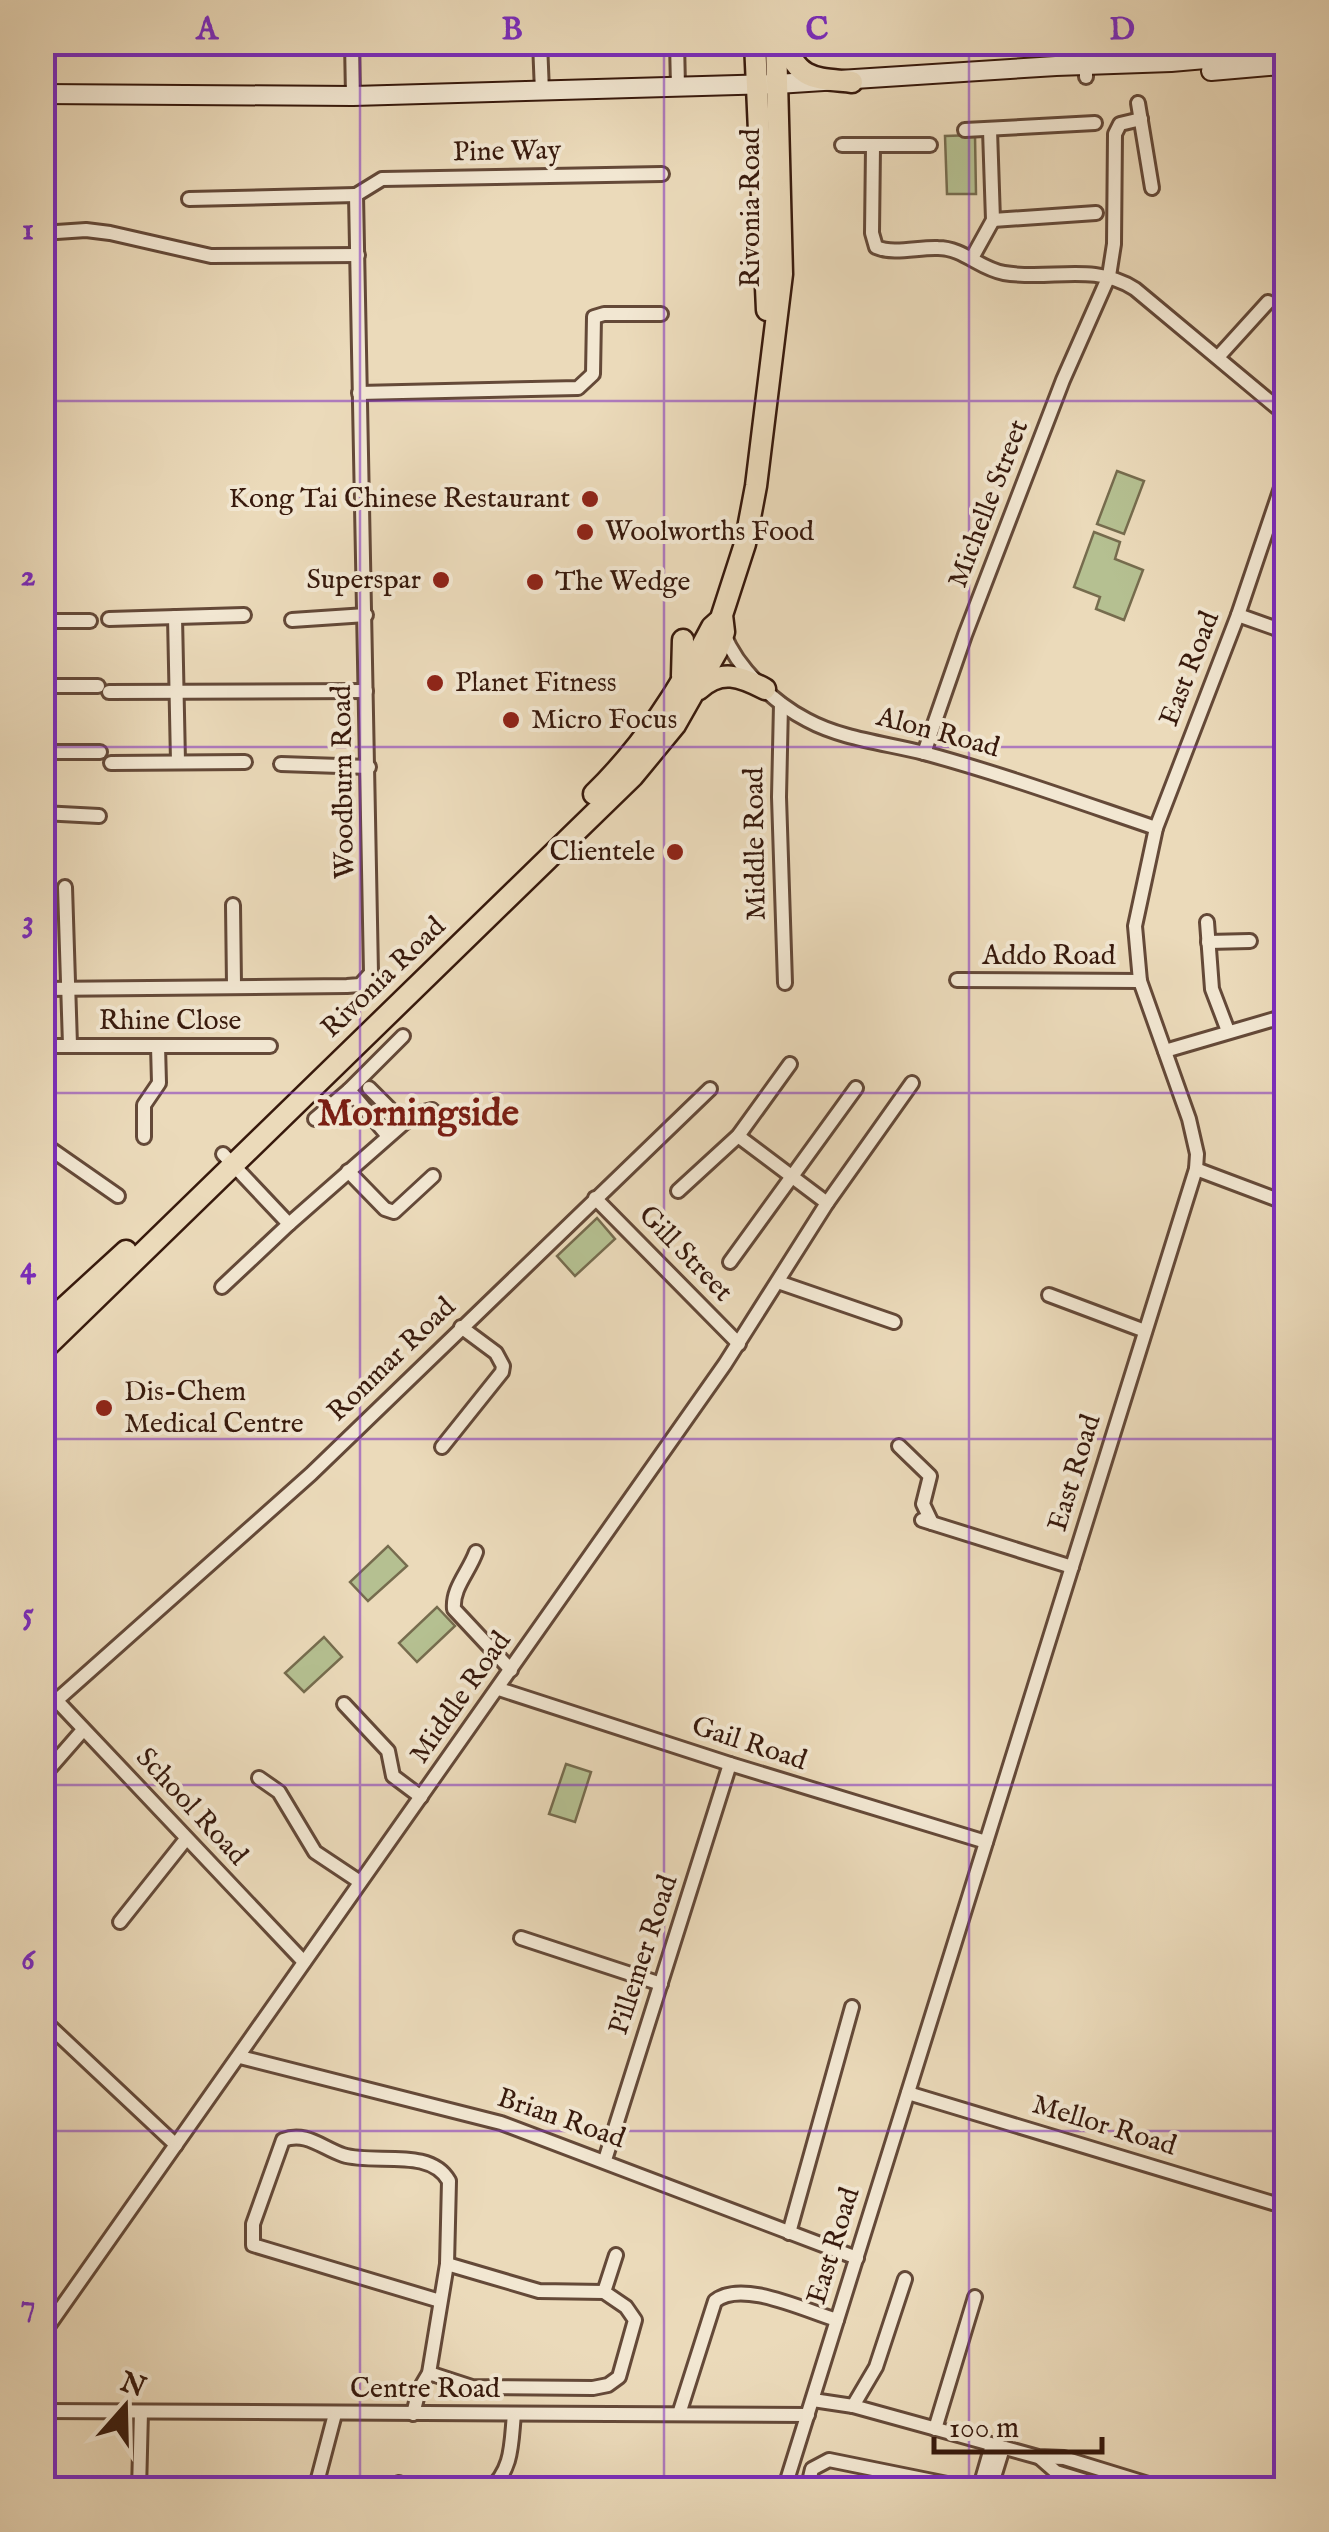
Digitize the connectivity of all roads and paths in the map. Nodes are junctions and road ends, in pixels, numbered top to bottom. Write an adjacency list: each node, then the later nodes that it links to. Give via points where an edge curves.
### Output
1 (352, 42): 17 (street)
2 (540, 42): 15 (street)
3 (677, 42): 14 (street)
4 (755, 42): 12 (main road, Rivonia Road)
5 (776, 42): 13 (main road, Rivonia Road)
6 (784, 42): 11 (main road, via 804,75)
7 (1086, 42): 10 (street)
8 (1286, 52): 10 (main road)
9 (1286, 64): 10 (main road)
10 (1086, 71): 11 (main road)
11 (852, 82): 13 (main road)
12 (754, 84): 13 (main road); 14 (main road); 39 (main road, Rivonia Road)
13 (777, 84): 39 (main road, Rivonia Road, via 782,274)
14 (678, 88): 15 (main road)
15 (542, 92): 17 (main road)
16 (42, 94): 17 (main road)
17 (353, 96)
18 (1138, 103): 19 (street)
19 (1140, 119): 27 (street); 35 (street, Michelle Street, via 1120,124 1115,134)
20 (1096, 122): 22 (street)
21 (966, 130): 22 (street)
22 (990, 130): 31 (street)
23 (930, 145): 25 (street)
24 (842, 146): 25 (street)
25 (873, 147): 34 (street, via 876,247 944,248)
26 (662, 174): 28 (street, Pine Way, via 382,179)
27 (1152, 188)
28 (356, 194): 29 (street, Pine Way); 33 (street, Woodburn Road)
29 (189, 199)
30 (1096, 213): 31 (street)
31 (993, 220): 34 (street)
32 (42, 232): 33 (street, via 110,233 211,256)
33 (358, 255): 40 (street, Woodburn Road)
34 (972, 258): 35 (street, via 1001,272)
35 (1109, 276): 38 (street); 61 (street, Michelle Street, via 1063,380)
36 (1268, 302): 38 (street)
37 (661, 314): 40 (street, via 594,317 593,374 578,388)
38 (1218, 356): 41 (street)
39 (769, 374): 52 (main road, Rivonia Road, via 745,544)
40 (359, 393): 45 (street, Woodburn Road)
41 (1286, 415)
42 (1286, 474): 43 (street, East Road)
43 (1238, 614): 51 (street); 69 (street, East Road)
44 (244, 615): 46 (street)
45 (366, 615): 48 (street); 56 (street, Woodburn Road)
46 (176, 617): 47 (street); 57 (street)
47 (109, 619)
48 (292, 620)
49 (42, 621): 50 (street)
50 (90, 621)
51 (1286, 632)
52 (713, 638): 54 (main road); 54 (main road, Rivonia Road); 55 (street, Alon Road)
53 (42, 686): 57 (street)
54 (686, 689): 55 (main road, via 726,674); 102 (main road, Rivonia Road, via 621,768)
55 (764, 689): 58 (street, Alon Road)
56 (366, 691): 57 (street); 66 (street, Woodburn Road)
57 (177, 692): 62 (street)
58 (781, 704): 61 (street, Alon Road, via 823,728); 77 (street, Middle Road)
59 (42, 752): 60 (street)
60 (100, 752)
61 (924, 753): 69 (street, Alon Road)
62 (178, 762): 63 (street); 64 (street)
63 (246, 762)
64 (110, 763)
65 (281, 764): 66 (street)
66 (369, 766): 78 (street, Woodburn Road, via 369,978 347,986)
67 (42, 813): 68 (street)
68 (99, 816)
69 (1156, 828): 76 (street, East Road, via 1134,926)
70 (64, 887): 79 (street, Rhine Close)
71 (233, 905): 78 (street)
72 (1208, 922): 74 (street)
73 (1250, 941): 74 (street)
74 (1208, 942): 82 (street, via 1212,989)
75 (957, 980): 76 (street, Addo Road)
76 (1140, 981): 88 (street, East Road)
77 (786, 984)
78 (234, 985): 79 (street, Woodburn Road)
79 (68, 988): 80 (street, Woodburn Road); 84 (street, Rhine Close)
80 (42, 989)
81 (1275, 1019): 82 (street)
82 (1228, 1031): 88 (street)
83 (402, 1036): 94 (street)
84 (70, 1045): 85 (street, Rhine Close); 86 (street, Rhine Close)
85 (42, 1046)
86 (158, 1046): 87 (street, Rhine Close); 100 (street, via 159,1083 144,1105)
87 (270, 1046)
88 (1165, 1051): 103 (street, East Road, via 1189,1118)
89 (790, 1064): 99 (street)
90 (912, 1083): 110 (street, Middle Road)
91 (369, 1088): 97 (street)
92 (856, 1088): 106 (street)
93 (710, 1089): 109 (street, Ronmar Road)
94 (349, 1090): 96 (street); 98 (street)
95 (432, 1110): 97 (street)
96 (316, 1119)
97 (404, 1123): 98 (street)
98 (388, 1136): 104 (street)
99 (738, 1136): 106 (street); 107 (street)
100 (144, 1137)
101 (42, 1143): 108 (street)
102 (228, 1159): 112 (street); 117 (main road, Rivonia Road); 119 (main road, Rivonia Road)
103 (1196, 1169): 111 (street); 121 (street, East Road)
104 (348, 1171): 105 (street, via 394,1212); 112 (street)
105 (432, 1176)
106 (793, 1177): 110 (street); 113 (street)
107 (678, 1191)
108 (118, 1196)
109 (595, 1198): 120 (street, Ronmar Road); 122 (street, Gill Street)
110 (827, 1203): 114 (street, Middle Road)
111 (1286, 1203)
112 (289, 1224): 115 (street)
113 (730, 1262)
114 (778, 1282): 118 (street); 122 (street, Middle Road)
115 (222, 1287)
116 (1049, 1296): 121 (street)
117 (79, 1316): 119 (main road, via 67,1313); 123 (main road, Rivonia Road)
118 (894, 1322)
119 (48, 1323)
120 (462, 1327): 125 (street, via 503,1366); 131 (street, Ronmar Road, via 311,1474)
121 (1146, 1331): 127 (street, East Road)
122 (739, 1344): 128 (street, Middle Road)
123 (42, 1351)
124 (899, 1446): 127 (street, via 930,1476 923,1504 927,1522)
125 (442, 1448)
126 (476, 1552): 128 (street, via 454,1594 454,1609)
127 (1072, 1567): 139 (street, East Road)
128 (512, 1670): 130 (street, Middle Road)
129 (42, 1685): 131 (street, School Road)
130 (499, 1688): 134 (street, Gail Road); 137 (street, Middle Road)
131 (57, 1700): 133 (street, School Road)
132 (344, 1704): 137 (street, via 388,1751 394,1776)
133 (83, 1730): 135 (street); 138 (street, School Road)
134 (730, 1764): 139 (street, Gail Road); 144 (street, Pillemer Road)
135 (42, 1776)
136 (259, 1778): 140 (street, via 278,1792 315,1852)
137 (421, 1797): 140 (street, Middle Road)
138 (186, 1839): 141 (street); 143 (street, School Road)
139 (986, 1842): 148 (street, East Road)
140 (360, 1882): 143 (street, Middle Road)
141 (120, 1922)
142 (521, 1938): 144 (street)
143 (304, 1962): 147 (street, Middle Road)
144 (661, 1984): 150 (street, Pillemer Road)
145 (852, 2008): 152 (street)
146 (42, 2019): 149 (street)
147 (240, 2057): 149 (street, Middle Road); 150 (street, Brian Road, via 449,2108)
148 (908, 2093): 151 (street, Mellor Road); 154 (street, East Road)
149 (176, 2145): 161 (street, Middle Road)
150 (604, 2160): 152 (street, Brian Road)
151 (1286, 2207)
152 (789, 2233): 154 (street, Brian Road)
153 (616, 2256): 157 (street)
154 (857, 2258): 160 (street, East Road)
155 (447, 2264): 157 (street, via 539,2291); 159 (street); 159 (street, via 449,2180 442,2170 348,2156 310,2139 283,2140 254,2224 256,2248)
156 (905, 2279): 164 (street, via 876,2367)
157 (604, 2292): 162 (street, via 635,2320 620,2377 608,2386 472,2388)
158 (975, 2297): 172 (street)
159 (440, 2301): 162 (street)
160 (837, 2320): 163 (street, East Road); 170 (street, via 748,2292 720,2296)
161 (42, 2334)
162 (429, 2373): 168 (street)
163 (813, 2400): 164 (street); 171 (street, East Road)
164 (853, 2406): 172 (street)
165 (42, 2411): 166 (street, Centre Road)
166 (141, 2412): 167 (street, Centre Road); 175 (street)
167 (336, 2414): 168 (street, Centre Road); 176 (street)
168 (413, 2414): 169 (street, Centre Road)
169 (514, 2414): 170 (street, Centre Road); 177 (street, via 509,2464)
170 (679, 2414): 171 (street, Centre Road)
171 (808, 2415): 178 (street, East Road)
172 (935, 2429): 173 (street)
173 (998, 2446): 174 (street); 180 (street); 181 (street)
174 (1058, 2465): 182 (street); 183 (street); 184 (street)
175 (139, 2490)
176 (315, 2490)
177 (488, 2490)
178 (784, 2490)
179 (807, 2490): 180 (street, via 812,2469 828,2460)
180 (978, 2490)
181 (990, 2490)
182 (1051, 2490)
183 (1114, 2490)
184 (1168, 2490)

